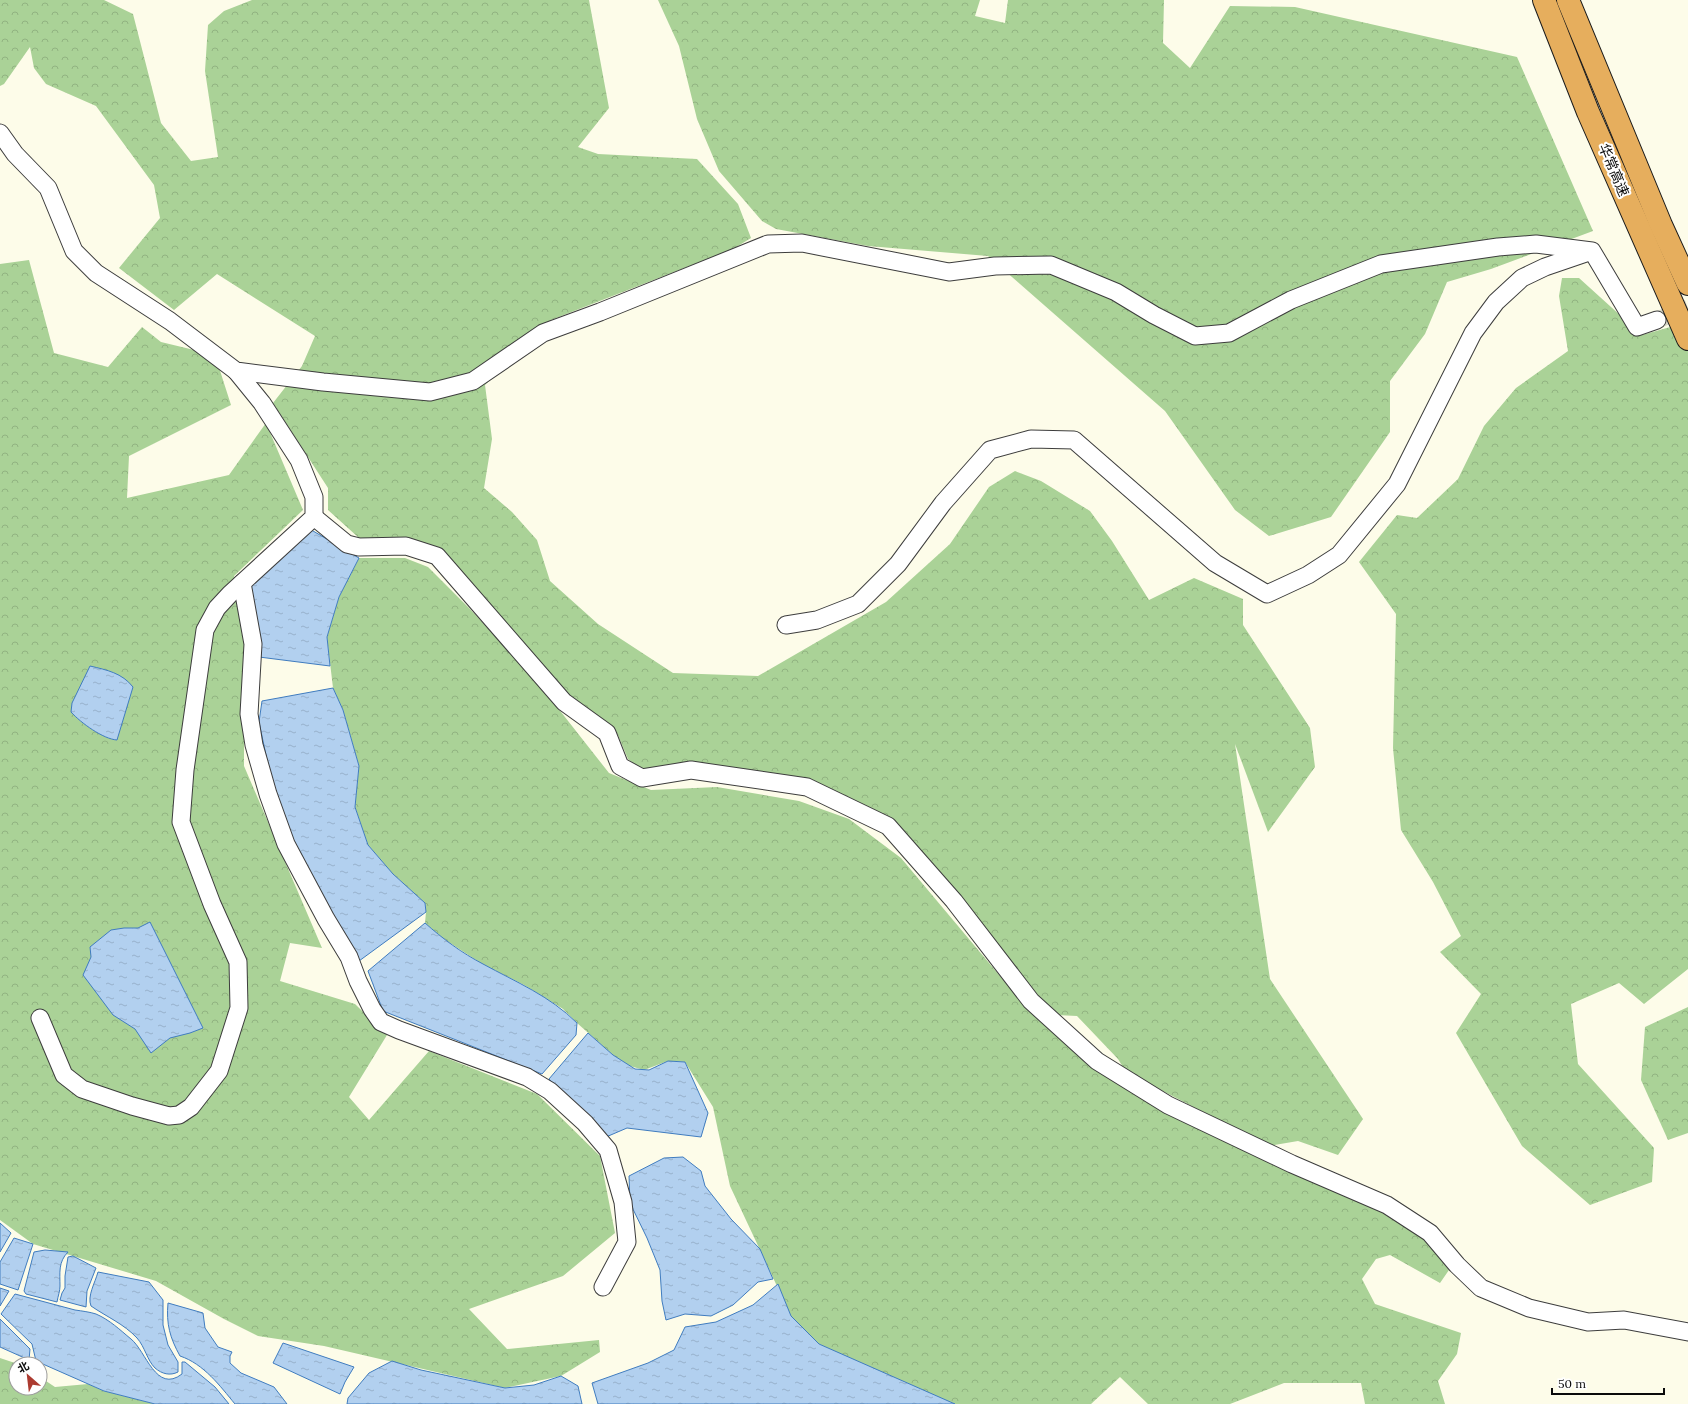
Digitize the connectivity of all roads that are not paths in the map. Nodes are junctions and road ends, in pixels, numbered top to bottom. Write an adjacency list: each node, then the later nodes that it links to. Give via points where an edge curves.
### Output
1 (1544, 0): 7 (highway, 华常高速, via 1592,119)
2 (1568, 0): 5 (highway, 华常高速)
3 (0, 133): 8 (street, via 15,154 48,188 74,251 96,273 170,321)
4 (1592, 251): 6 (street, via 1637,327); 8 (street, via 1536,244 1381,264 1291,300 1229,333 1195,336 1116,292 1051,265 995,266 949,272 802,243 768,244 543,333 473,381 430,392); 11 (street, via 1522,278 1496,302 1473,333 1397,484 1339,555 1308,575 1267,594 1215,563 1074,440 1031,439 990,450 943,503 898,564 858,604 818,620)
5 (1688, 284)
6 (1657, 320)
7 (1688, 339)
8 (236, 371): 9 (street, via 262,403 299,460 314,497)
9 (314, 517): 10 (street); 14 (street, via 347,544 359,547 406,546 437,556 564,702 607,733 620,766 642,778 691,770 807,787 888,826 954,901 1031,1001 1097,1061 1168,1105 1292,1164 1387,1205 1430,1233 1481,1288 1528,1308 1588,1322 1624,1320)
10 (242, 583): 12 (street, via 217,608 205,630 185,770 181,822 212,904 238,962 239,1008 219,1071 191,1107 179,1115 169,1116 132,1106 82,1088 64,1075); 13 (street, via 253,644 249,714 254,745 286,844 348,957 372,1010 381,1022 527,1077 550,1091 585,1123 608,1150 623,1202 627,1242)
11 (786, 625)
12 (40, 1018)
13 (603, 1287)
14 (1688, 1332)

